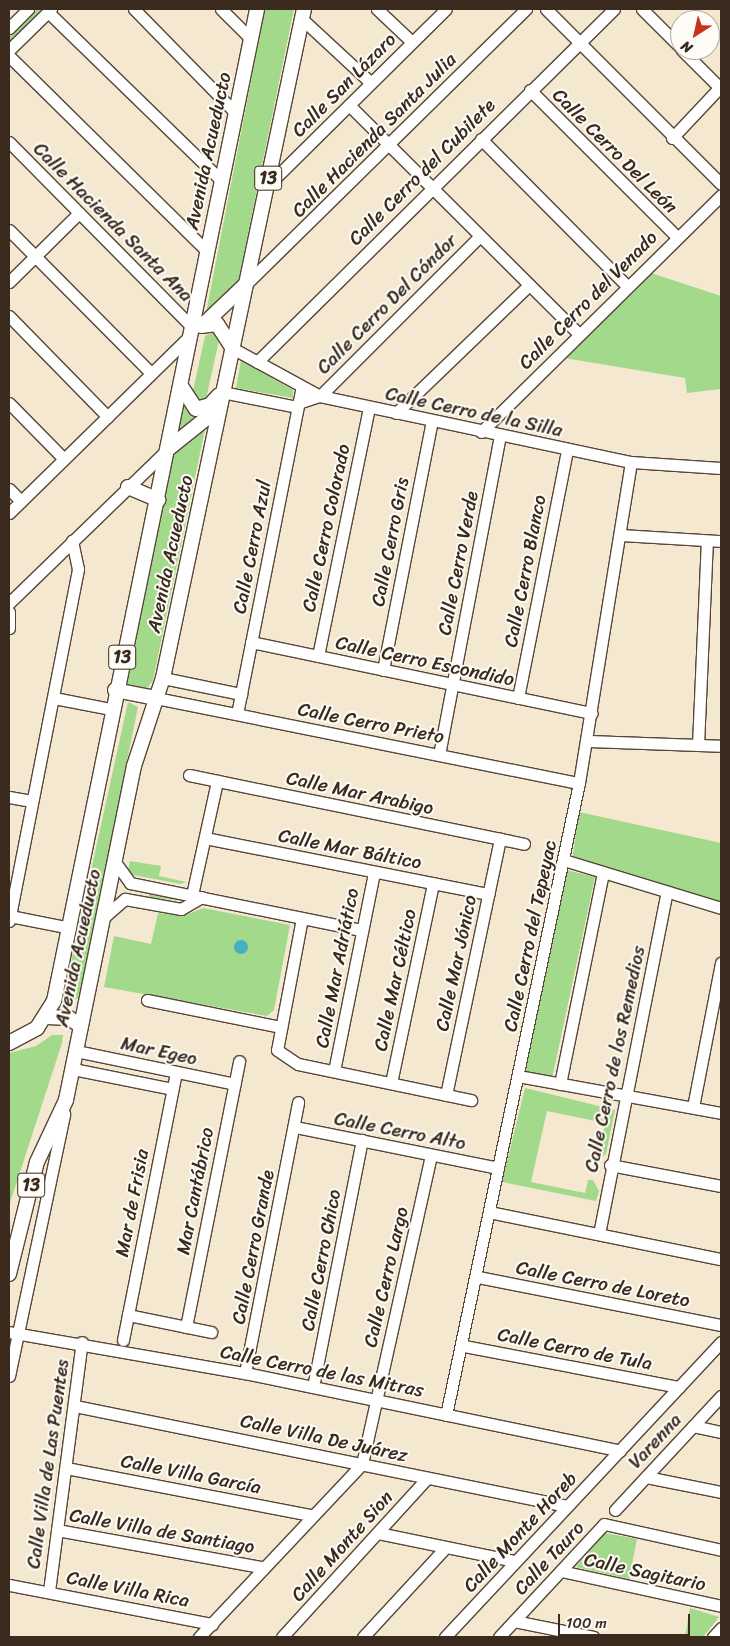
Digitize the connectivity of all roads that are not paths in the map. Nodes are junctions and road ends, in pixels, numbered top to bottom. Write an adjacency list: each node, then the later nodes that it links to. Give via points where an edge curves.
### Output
1 (28, 9): 13 (street)
2 (134, 9): 25 (street)
3 (221, 9): 15 (street)
4 (257, 9): 15 (main road, Avenida Acueducto / 13)
5 (377, 9): 16 (street)
6 (446, 9): 16 (street, Calle San Lázaro)
7 (526, 9): 29 (street, Calle Hacienda Santa Julia)
8 (546, 9): 17 (street)
9 (614, 9): 17 (street, Calle Cerro del Cubilete)
10 (642, 9): 14 (street)
11 (50, 10): 18 (street); 30 (street)
12 (303, 14): 21 (street); 32 (main road, Avenida Acueducto / 13)
13 (9, 28)
14 (670, 38)
15 (251, 39): 25 (main road, Avenida Acueducto / 13)
16 (412, 42): 21 (street, Calle San Lázaro)
17 (580, 42): 23 (street, Calle Cerro del Cubilete); 26 (street)
18 (9, 50)
19 (9, 56): 39 (street)
20 (692, 60): 22 (street)
21 (371, 83): 24 (street, Calle San Lázaro)
22 (720, 87): 26 (street)
23 (530, 90): 27 (street, Calle Cerro del Cubilete); 38 (street, Calle Cerro Del León)
24 (349, 105): 29 (street); 32 (street, Calle San Lázaro)
25 (236, 113): 30 (main road, Avenida Acueducto / 13)
26 (672, 138): 31 (street)
27 (481, 139): 33 (street, Calle Cerro del Cubilete); 44 (street)
28 (9, 142): 35 (street, Calle Hacienda Santa Ana)
29 (388, 146): 33 (street); 42 (street, Calle Hacienda Santa Julia)
30 (222, 181): 39 (main road, Avenida Acueducto / 13)
31 (721, 184)
32 (266, 187): 42 (main road, Avenida Acueducto / 13)
33 (432, 188): 37 (street); 49 (street, Calle Cerro del Cubilete)
34 (721, 195): 38 (street, Calle Cerro del Venado)
35 (79, 213): 40 (street); 46 (street, Calle Hacienda Santa Ana)
36 (9, 230): 40 (street)
37 (480, 236): 43 (street); 54 (street, Calle Cerro Del Cóndor)
38 (676, 236): 44 (street, Calle Cerro del Venado)
39 (207, 251): 46 (main road, Avenida Acueducto / 13)
40 (36, 257): 41 (street); 50 (street)
41 (9, 282)
42 (245, 285): 46 (main road); 48 (main road, Avenida Acueducto / 13)
43 (530, 285): 47 (street); 59 (street)
44 (626, 286): 47 (street, Calle Cerro del Venado)
45 (9, 316): 60 (street)
46 (196, 329): 48 (main road, via 217,324); 50 (street); 51 (main road, Avenida Acueducto / 13)
47 (579, 334): 62 (street, Calle Cerro del Venado)
48 (232, 347): 49 (street, Calle Cerro de la Silla); 53 (main road, Avenida Acueducto / 13)
49 (257, 362): 52 (street, Calle Cerro de la Silla)
50 (151, 373): 60 (street)
51 (181, 386): 53 (main road, via 196,408 210,404); 64 (main road, Avenida Acueducto / 13)
52 (302, 387): 54 (street, Calle Cerro de la Silla); 56 (street, Calle Cerro Azul)
53 (222, 392): 56 (street); 58 (main road, Avenida Acueducto / 13)
54 (320, 396): 56 (street); 57 (street, Calle Cerro de la Silla)
55 (9, 403): 66 (street)
56 (297, 405): 81 (street, Calle Cerro Azul)
57 (369, 407): 59 (street, Calle Cerro de la Silla); 82 (street, Calle Cerro Colorado)
58 (218, 409): 64 (main road); 84 (main road, Avenida Acueducto / 13)
59 (396, 413): 61 (street, Calle Cerro de la Silla)
60 (108, 417): 66 (street)
61 (432, 421): 62 (street, Calle Cerro de la Silla); 83 (street, Calle Cerro Gris)
62 (481, 432): 63 (street, Calle Cerro de la Silla)
63 (500, 436): 65 (street, Calle Cerro de la Silla); 85 (street, Calle Cerro Verde)
64 (168, 449): 69 (street); 71 (main road, Avenida Acueducto / 13)
65 (567, 451): 67 (street, Calle Cerro de la Silla); 90 (street, Calle Cerro Blanco)
66 (64, 459): 72 (street)
67 (631, 462): 68 (street, Calle Cerro de la Silla); 74 (street, Calle Cerro del Tepeyac)
68 (721, 468)
69 (128, 487): 71 (main road); 76 (street)
70 (9, 489): 72 (street)
71 (158, 500): 86 (main road, Avenida Acueducto / 13)
72 (21, 501): 73 (street)
73 (9, 513)
74 (622, 535): 75 (street); 92 (street, Calle Cerro del Tepeyac)
75 (707, 540): 77 (street); 95 (street)
76 (72, 541): 78 (street); 88 (street, via 78,569)
77 (721, 541)
78 (9, 603)
79 (9, 612): 80 (street)
80 (9, 628)
81 (251, 642): 82 (street, Calle Cerro Escondido); 87 (street, Calle Cerro Azul)
82 (318, 656): 83 (street, Calle Cerro Escondido)
83 (383, 670): 85 (street, Calle Cerro Escondido)
84 (163, 678): 87 (street); 89 (main road, Avenida Acueducto / 13)
85 (452, 683): 90 (street, Calle Cerro Escondido); 97 (street, Calle Cerro Verde)
86 (115, 690): 89 (main road); 91 (main road, Avenida Acueducto / 13)
87 (241, 694): 93 (street, Calle Cerro Azul)
88 (54, 698): 91 (street); 102 (street)
89 (156, 698): 93 (street, Calle Cerro Prieto); 107 (main road, Avenida Acueducto / 13, via 134,766)
90 (518, 698): 92 (street, Calle Cerro Escondido)
91 (110, 709): 120 (main road, Avenida Acueducto / 13)
92 (592, 713): 94 (street, Calle Cerro del Tepeyac)
93 (237, 714): 97 (street, Calle Cerro Prieto)
94 (587, 741): 95 (street); 100 (street, Calle Cerro del Tepeyac)
95 (698, 745): 96 (street)
96 (721, 746)
97 (438, 755): 100 (street, Calle Cerro Prieto)
98 (189, 775): 99 (street, Calle Mar Arabigo)
99 (217, 781): 103 (street); 104 (street, Calle Mar Arabigo)
100 (579, 784): 106 (street, Calle Cerro del Tepeyac)
101 (9, 797): 102 (street)
102 (32, 801): 119 (street)
103 (205, 838): 108 (street, Calle Mar Báltico); 114 (street)
104 (500, 839): 105 (street, Calle Mar Arabigo); 113 (street, Calle Mar Jónico)
105 (524, 844)
106 (564, 860): 109 (street); 135 (street, Calle Cerro del Tepeyac)
107 (115, 862): 111 (street, via 124,880); 117 (main road, Avenida Acueducto / 13)
108 (374, 872): 110 (street, Calle Mar Báltico); 121 (street, Calle Mar Adriático)
109 (603, 872): 112 (street); 138 (street)
110 (433, 883): 113 (street, Calle Mar Báltico); 136 (street, Calle Mar Céltico)
111 (143, 885): 114 (street); 115 (street)
112 (667, 892): 116 (street); 141 (street, Calle Cerro de los Remedios)
113 (488, 894): 140 (street, Calle Mar Jónico)
114 (197, 896): 115 (street, via 181,908); 118 (street)
115 (139, 901): 117 (street, via 120,900)
116 (721, 908)
117 (104, 917): 125 (main road, Avenida Acueducto / 13)
118 (302, 918): 121 (street); 128 (street)
119 (10, 919): 120 (street)
120 (70, 928): 124 (main road, Avenida Acueducto / 13)
121 (362, 930): 133 (street, Calle Mar Adriático)
122 (721, 964): 145 (street)
123 (147, 1000): 128 (street)
124 (54, 1001): 125 (main road, via 69,1011); 126 (main road, Avenida Acueducto / 13)
125 (86, 1006): 127 (main road, Avenida Acueducto / 13)
126 (48, 1017): 127 (main road, via 70,1018); 129 (main road, Avenida Acueducto)
127 (81, 1026): 130 (main road, Avenida Acueducto / 13)
128 (281, 1027): 133 (street, via 277,1050 292,1062)
129 (9, 1043)
130 (76, 1051): 132 (main road, Avenida Acueducto / 13); 134 (street, Mar Egeo)
131 (239, 1061): 137 (street, Mar Cantábrico)
132 (73, 1069): 139 (street, Mar Egeo); 142 (main road, Avenida Acueducto / 13)
133 (334, 1071): 136 (street)
134 (176, 1073): 137 (street, Mar Egeo); 139 (street, Mar de Frisia)
135 (518, 1076): 138 (street); 151 (street, Calle Cerro del Tepeyac)
136 (391, 1083): 140 (street)
137 (235, 1084): 160 (street, Mar Cantábrico)
138 (560, 1084): 141 (street)
139 (172, 1089): 158 (street, Mar de Frisia)
140 (446, 1095): 143 (street)
141 (626, 1097): 145 (street); 150 (street, Calle Cerro de los Remedios)
142 (66, 1100): 156 (main road, Avenida Acueducto / 13, via 37,1162); 161 (street)
143 (471, 1100)
144 (298, 1102): 147 (street, Calle Cerro Grande)
145 (693, 1108): 146 (street)
146 (721, 1113)
147 (295, 1127): 148 (street, Calle Cerro Alto); 167 (street, Calle Cerro Grande)
148 (362, 1140): 149 (street, Calle Cerro Alto); 169 (street, Calle Cerro Chico)
149 (431, 1156): 151 (street, Calle Cerro Alto); 172 (street, Calle Cerro Largo)
150 (610, 1165): 152 (street); 154 (street, Calle Cerro de los Remedios)
151 (498, 1168): 153 (street, Calle Cerro del Tepeyac)
152 (721, 1186)
153 (489, 1212): 154 (street); 157 (street, Calle Cerro del Tepeyac)
154 (599, 1234): 155 (street)
155 (721, 1259)
156 (9, 1274)
157 (478, 1277): 159 (street, Calle Cerro de Loreto); 166 (street, Calle Cerro del Tepeyac)
158 (128, 1315): 160 (street); 163 (street, Mar de Frisia)
159 (721, 1325)
160 (186, 1327): 162 (street)
161 (13, 1332): 164 (street, Calle Cerro de las Mitras); 168 (street)
162 (211, 1332)
163 (123, 1340)
164 (82, 1342): 167 (street, Calle Cerro de las Mitras); 173 (street, Calle Villa de Las Puentes)
165 (721, 1342): 170 (street, Calle Monte Horeb)
166 (464, 1346): 170 (street, Calle Cerro de Tula); 174 (street, Calle Cerro del Tepeyac)
167 (245, 1373): 169 (street, Calle Cerro de las Mitras)
168 (9, 1376)
169 (313, 1387): 172 (street, Calle Cerro de las Mitras)
170 (679, 1387): 177 (street, Calle Monte Horeb)
171 (721, 1396): 175 (street, Varenna)
172 (376, 1400): 174 (street, Calle Cerro de las Mitras); 178 (street, Calle Cerro Largo)
173 (75, 1406): 178 (street, Calle Villa De Juárez); 179 (street, Calle Villa de Las Puentes)
174 (446, 1414): 177 (street, Calle Cerro de las Mitras)
175 (694, 1426): 176 (street); 180 (street, Varenna)
176 (721, 1432)
177 (620, 1451): 183 (street, Calle Monte Horeb)
178 (362, 1464): 181 (street, Calle Villa De Juárez); 185 (street)
179 (66, 1468): 185 (street, Calle Villa García); 186 (street, Calle Villa de Las Puentes)
180 (646, 1477): 182 (street); 184 (street, Varenna)
181 (427, 1478): 183 (street, Calle Villa De Juárez); 187 (street, Calle Monte Sion)
182 (721, 1492)
183 (567, 1506): 190 (street, Calle Monte Horeb)
184 (616, 1510)
185 (309, 1515): 191 (street)
186 (57, 1530): 191 (street, Calle Villa de Santiago); 194 (street, Calle Villa de Las Puentes)
187 (378, 1533): 188 (street); 200 (street, Calle Monte Sion)
188 (446, 1547): 190 (street); 201 (street)
189 (721, 1550): 192 (street, Calle Tauro, via 604,1524)
190 (515, 1562): 202 (street, Calle Monte Horeb)
191 (261, 1567): 197 (street)
192 (561, 1571): 195 (street, Calle Sagitario); 196 (street, Calle Tauro)
193 (9, 1585): 194 (street, Calle Villa Rica)
194 (49, 1591): 197 (street, Calle Villa Rica)
195 (721, 1606)
196 (514, 1621): 203 (street, Calle Tauro); 204 (street)
197 (212, 1624): 199 (street)
198 (721, 1628): 205 (street)
199 (199, 1637)
200 (282, 1637)
201 (363, 1637)
202 (445, 1637)
203 (499, 1637)
204 (593, 1637)
205 (713, 1637)

